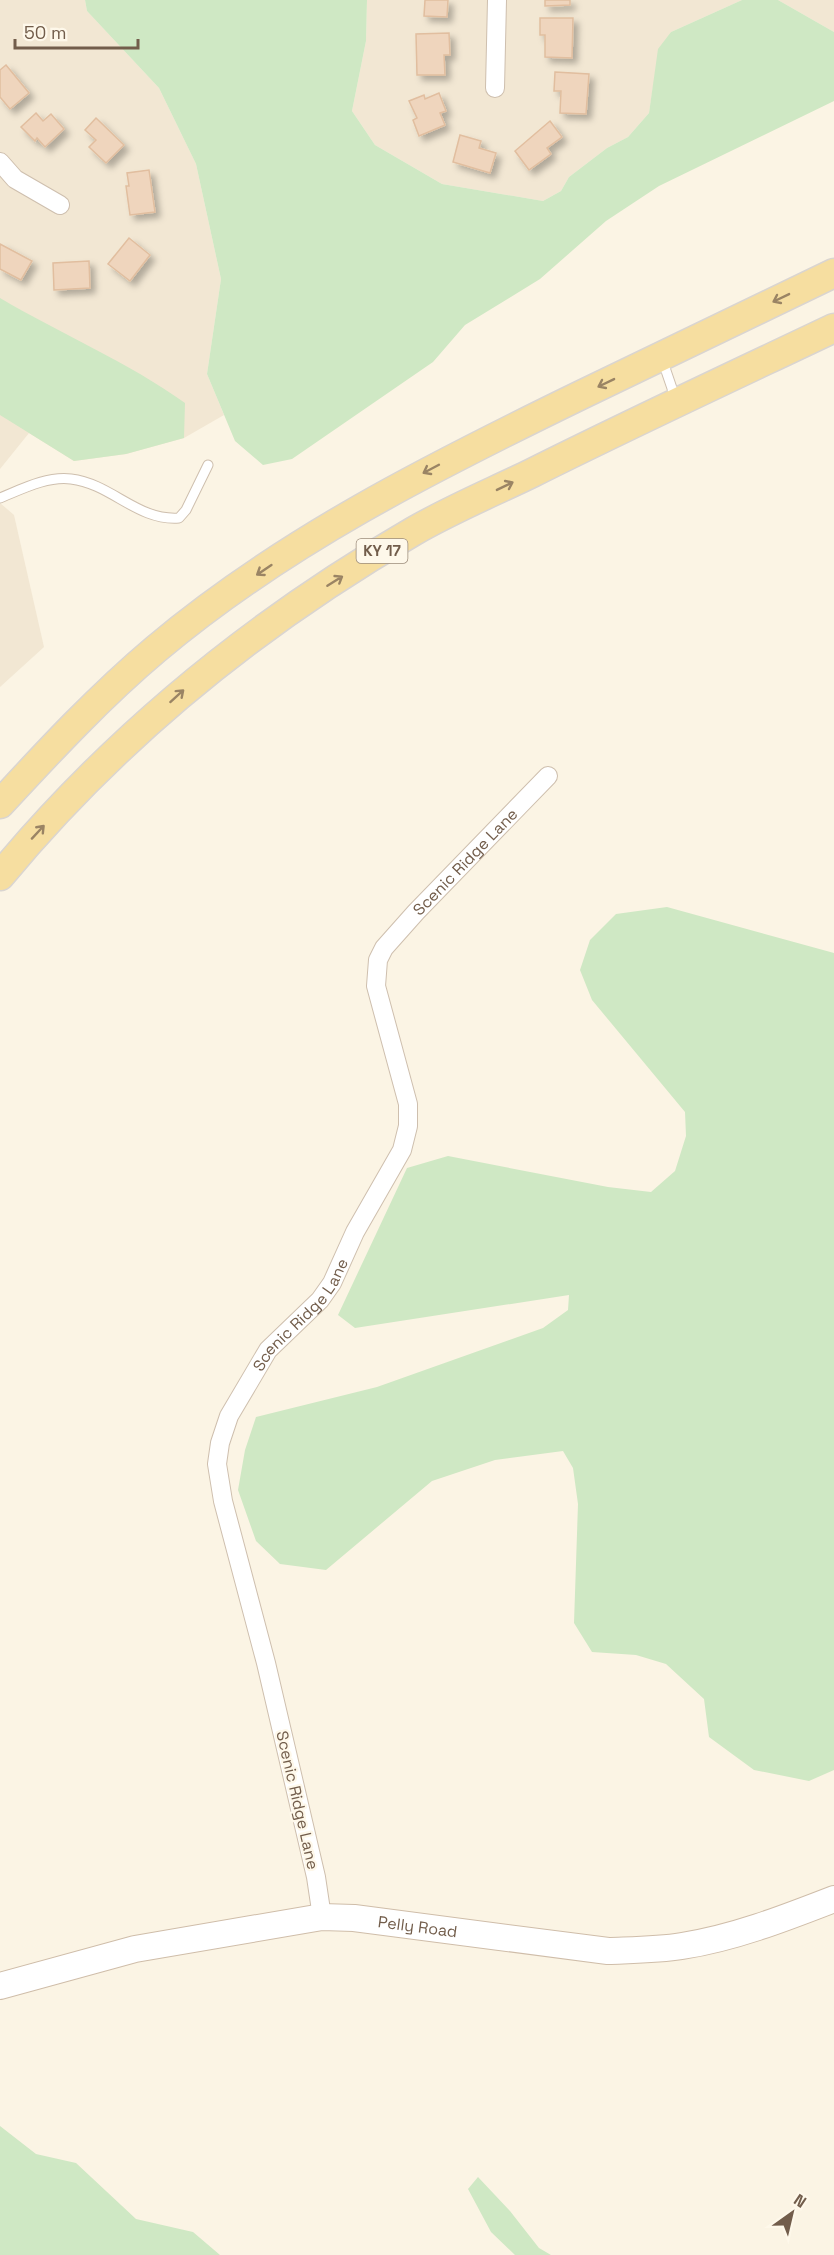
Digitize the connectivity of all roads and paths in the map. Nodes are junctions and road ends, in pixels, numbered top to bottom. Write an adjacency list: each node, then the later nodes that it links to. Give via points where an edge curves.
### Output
1 (497, 0): 2 (street)
2 (495, 88)
3 (0, 162): 4 (street, via 15,179)
4 (60, 205)
5 (834, 273): 7 (main road, KY 17, one-way to 7)
6 (834, 328): 8 (main road, KY 17)
7 (662, 356): 8 (lane); 12 (main road, KY 17, one-way to 12, via 428,470 306,542 223,598 131,672)
8 (677, 403): 13 (main road, KY 17, one-way to 8, via 82,784 187,687 246,640 415,531)
9 (208, 465): 10 (lane, via 179,518 162,519 114,494 69,478 38,483)
10 (0, 498)
11 (549, 776): 15 (street, Scenic Ridge Lane, via 416,912 378,960 376,986 408,1104 402,1149 355,1232 332,1283 320,1300 268,1350 230,1416 220,1443 221,1492 269,1674)
12 (0, 804)
13 (0, 876)
14 (834, 1899): 15 (street, Pelly Road, via 720,1938 637,1950 608,1951)
15 (322, 1917): 16 (street, Pelly Road, via 135,1949)
16 (0, 1986)

